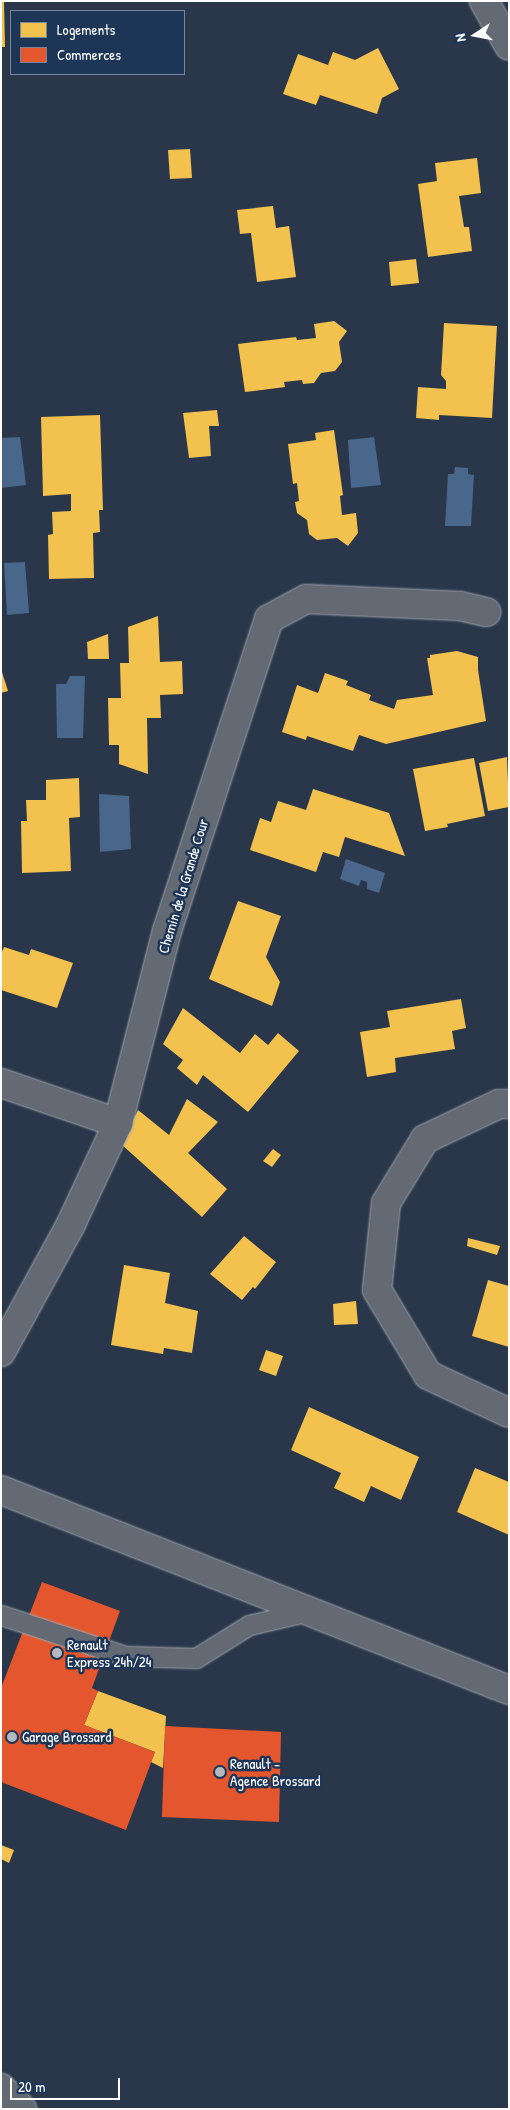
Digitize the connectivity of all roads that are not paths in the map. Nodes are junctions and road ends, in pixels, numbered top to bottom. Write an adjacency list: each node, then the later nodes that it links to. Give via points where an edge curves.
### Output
1 (484, 1): 2 (street)
2 (509, 46)
3 (486, 612): 6 (street, Chemin de la Grande Cour, via 460,606 306,600 268,619 167,931)
4 (1, 1082): 6 (street)
5 (509, 1104): 8 (street, via 499,1104 425,1139 386,1203 376,1290 428,1375)
6 (118, 1123): 7 (street, Chemin de la Grande Cour, via 71,1224)
7 (1, 1352)
8 (509, 1413)
9 (1, 1490): 10 (street)
10 (309, 1612): 11 (lane, via 249,1625 196,1658 125,1656); 12 (street)
11 (1, 1615)
12 (509, 1690)
13 (1, 2088): 14 (street)
14 (22, 2109)

